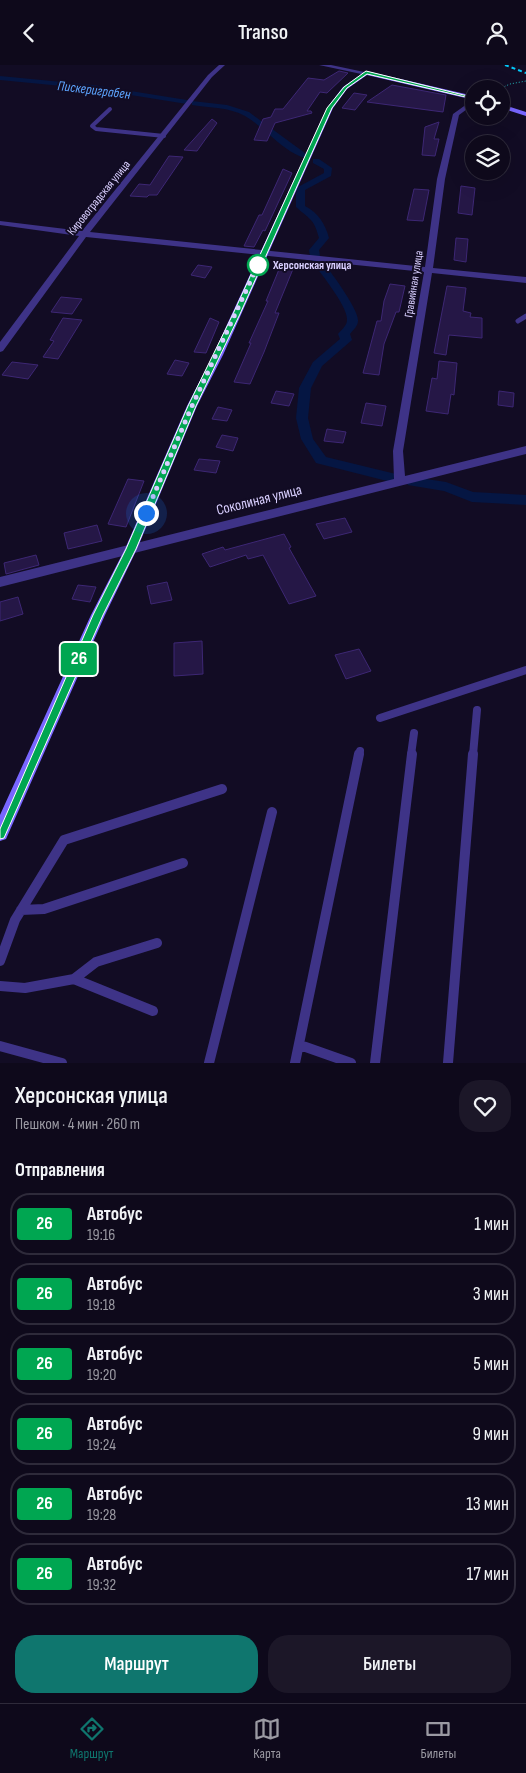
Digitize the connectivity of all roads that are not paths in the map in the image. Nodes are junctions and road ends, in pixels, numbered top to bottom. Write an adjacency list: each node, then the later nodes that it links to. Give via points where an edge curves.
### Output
1 (222, 65): 9 (street, Кировоградская улица)
2 (322, 65): 3 (street)
3 (366, 73): 4 (street); 12 (street, via 345,87 330,108)
4 (465, 98)
5 (465, 106): 13 (street, Гравийная улица, via 456,113 441,179)
6 (110, 109): 9 (lane, via 92,126)
7 (510, 109): 8 (street)
8 (526, 114)
9 (164, 136): 11 (street, Кировоградская улица)
10 (0, 223): 11 (street)
11 (84, 234): 12 (street); 17 (street, Кировоградская улица)
12 (264, 252): 13 (street); 20 (street, via 192,406)
13 (430, 268): 14 (street); 19 (street, Гравийная улица, via 398,451)
14 (526, 280)
15 (526, 317): 16 (lane)
16 (518, 321)
17 (0, 349)
18 (526, 451): 19 (street, Соколиная улица)
19 (400, 481): 20 (street, Соколиная улица)
20 (131, 549): 21 (street, Соколиная улица); 29 (street)
21 (0, 583)
22 (526, 671): 24 (lane)
23 (477, 709): 44 (lane)
24 (380, 718)
25 (414, 733): 43 (lane)
26 (360, 751): 38 (lane)
27 (222, 789): 31 (lane, via 64,840)
28 (272, 812): 40 (lane)
29 (0, 833)
30 (183, 863): 31 (lane, via 44,909)
31 (21, 910): 33 (lane)
32 (157, 943): 34 (lane, via 96,962)
33 (0, 961)
34 (74, 979): 35 (lane, via 26,988); 36 (lane)
35 (0, 986)
36 (153, 1011)
37 (0, 1045): 39 (lane)
38 (300, 1045): 41 (lane); 42 (lane)
39 (62, 1063)
40 (209, 1063)
41 (296, 1063)
42 (351, 1063)
43 (375, 1063)
44 (448, 1063)

